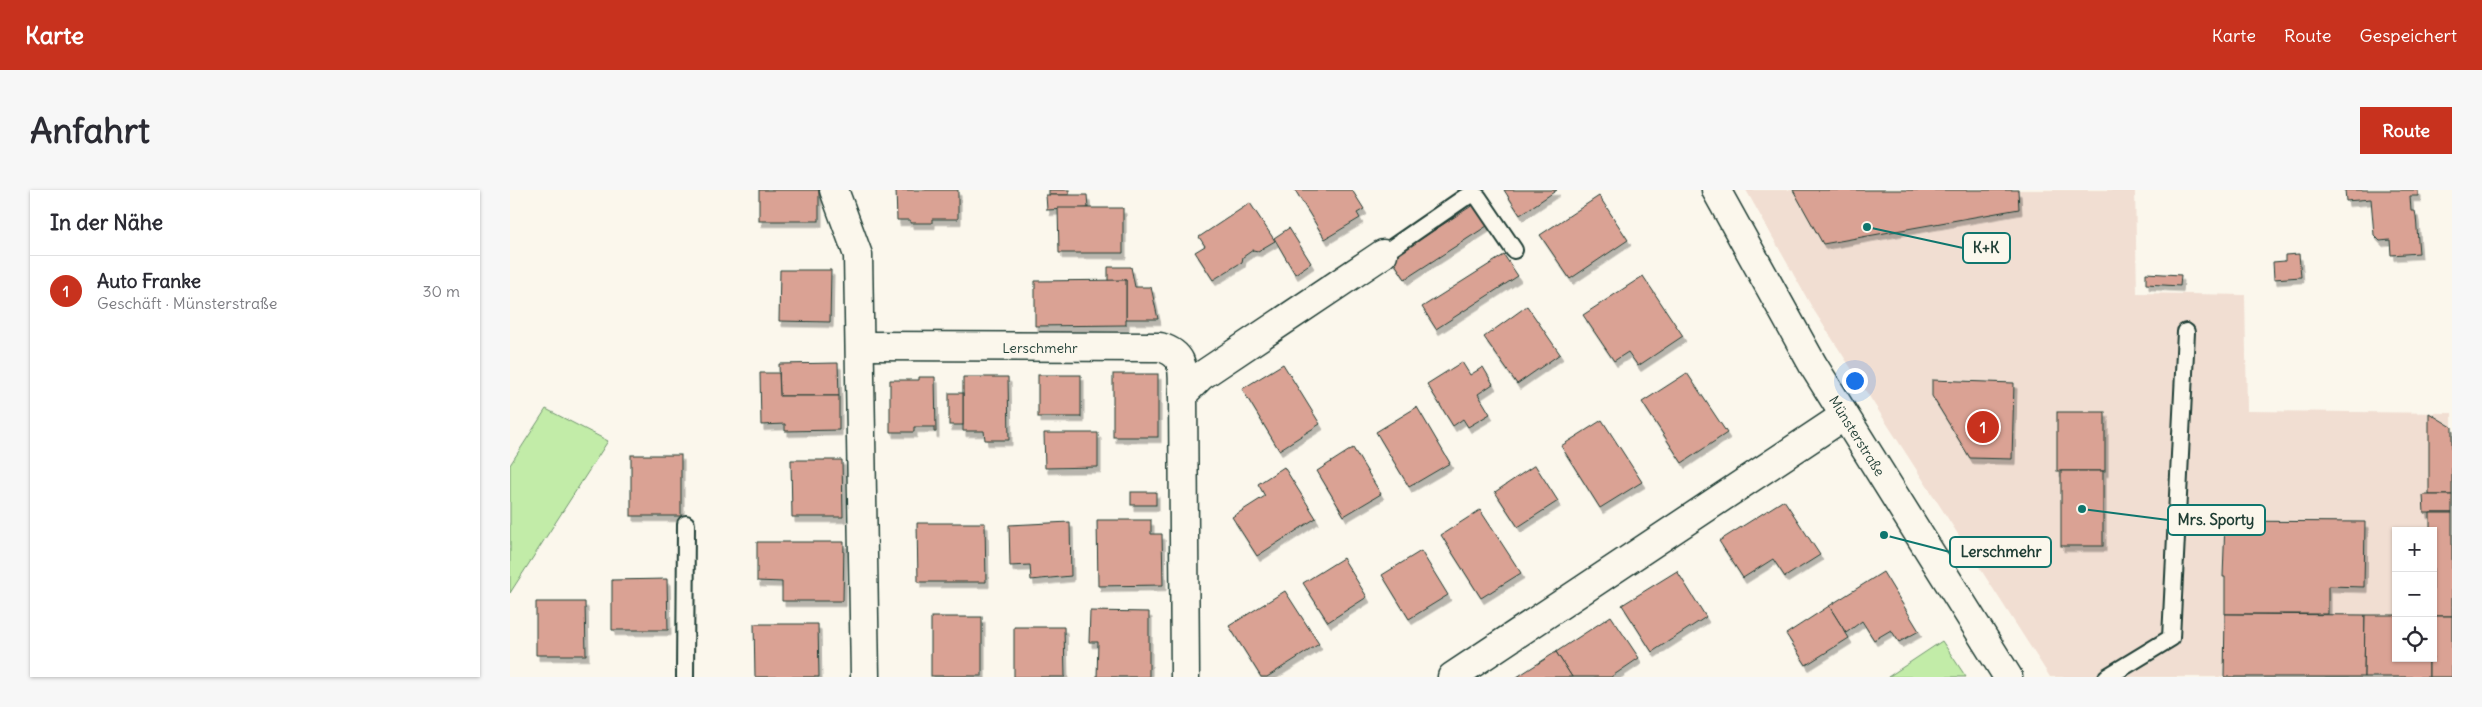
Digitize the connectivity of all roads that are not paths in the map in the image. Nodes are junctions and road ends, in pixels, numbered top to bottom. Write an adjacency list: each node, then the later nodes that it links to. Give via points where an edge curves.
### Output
1 (834, 190): 6 (street, via 858,254)
2 (1716, 190): 8 (street, Münsterstraße)
3 (1514, 250): 4 (lane, via 1478,197 1472,194)
4 (1383, 254): 7 (street, via 1201,376)
5 (2186, 332): 15 (lane, via 2172,638)
6 (860, 346): 7 (street, Lerschmehr, via 1160,347 1178,356 1182,365); 11 (street)
7 (1183, 394): 12 (street, Lerschmehr)
8 (1844, 416): 13 (street); 14 (street, Münsterstraße)
9 (686, 524): 10 (lane)
10 (685, 677)
11 (865, 677)
12 (1185, 677)
13 (1452, 677)
14 (2008, 677)
15 (2107, 677)

